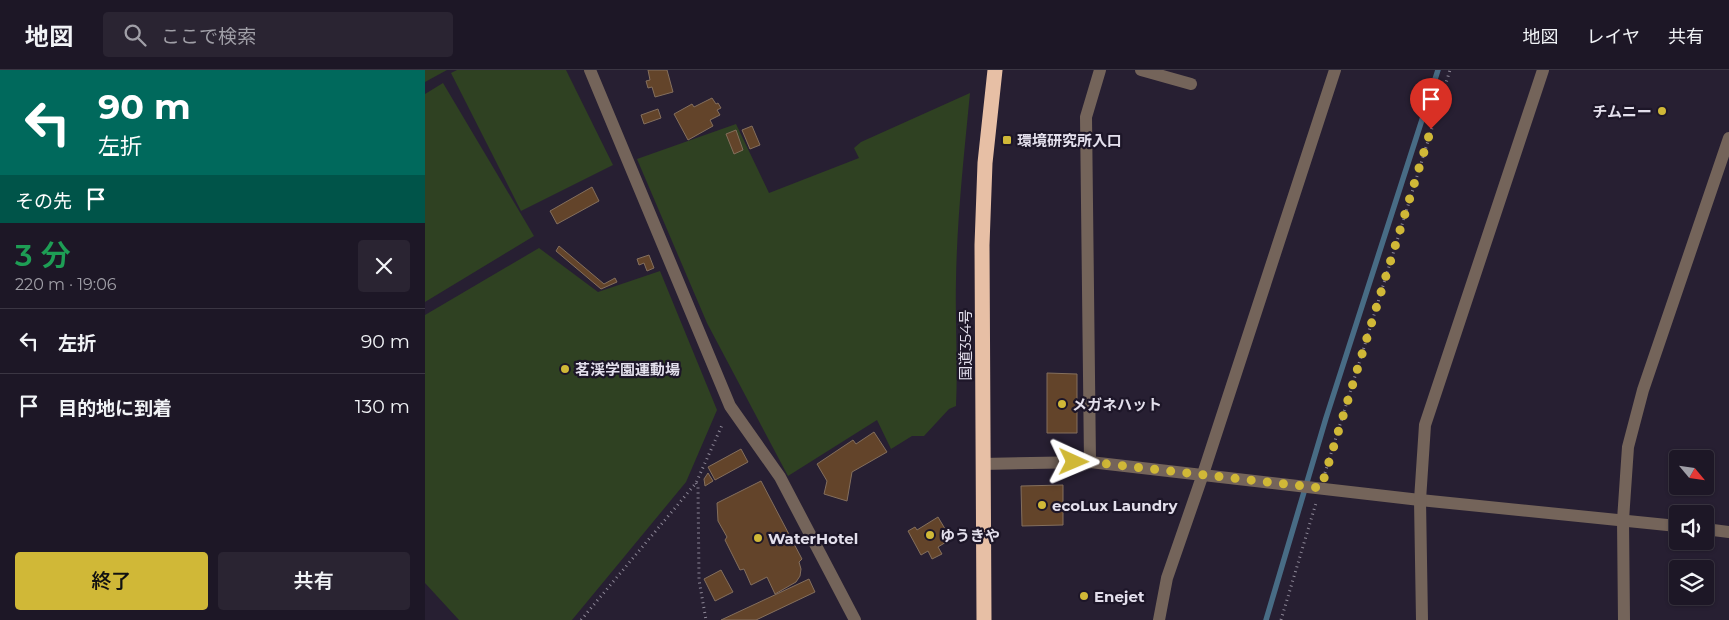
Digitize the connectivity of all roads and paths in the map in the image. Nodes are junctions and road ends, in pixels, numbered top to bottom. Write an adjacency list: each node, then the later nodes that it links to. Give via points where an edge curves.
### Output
1 (590, 70): 10 (street)
2 (995, 70): 12 (highway, 国道354号, via 985,164 982,245)
3 (1100, 70): 11 (street, via 1086,117)
4 (1141, 70): 8 (street)
5 (1335, 70): 13 (street)
6 (1450, 70): 15 (path)
7 (1543, 70): 16 (street, via 1425,424)
8 (1191, 84)
9 (1729, 138): 17 (street, via 1643,390 1628,447)
10 (730, 406): 14 (path); 23 (street, via 780,477)
11 (1090, 462): 12 (street); 13 (street)
12 (982, 464): 24 (highway, 国道354号)
13 (1203, 474): 15 (street); 25 (street, via 1167,578)
14 (697, 483): 21 (path); 22 (path, via 699,580)
15 (1321, 488): 16 (street); 26 (path)
16 (1420, 500): 17 (street); 27 (street)
17 (1623, 520): 18 (street); 28 (street)
18 (1669, 525)
19 (1714, 530): 20 (street)
20 (1729, 532)
21 (581, 620)
22 (706, 620)
23 (855, 620)
24 (984, 620)
25 (1159, 620)
26 (1281, 620)
27 (1421, 620)
28 (1624, 620)

